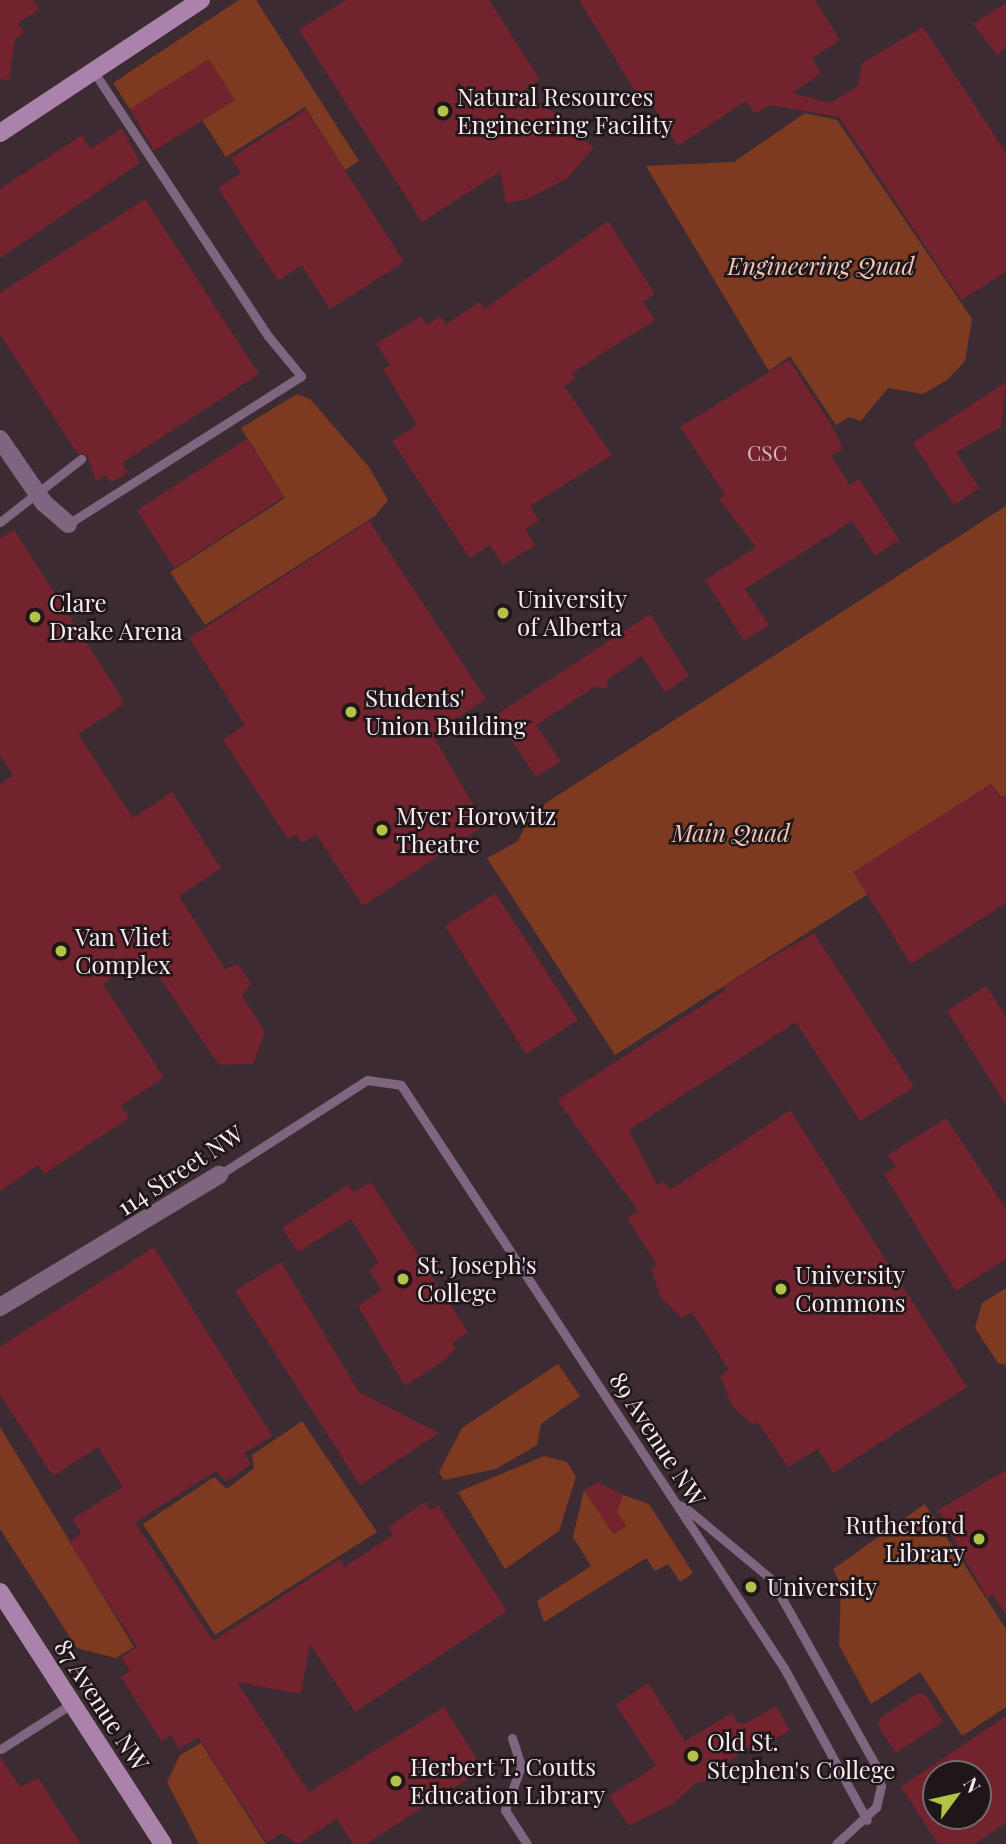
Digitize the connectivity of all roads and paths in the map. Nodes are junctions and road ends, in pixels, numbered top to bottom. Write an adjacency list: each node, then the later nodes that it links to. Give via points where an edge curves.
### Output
1 (201, 0): 2 (main road)
2 (93, 71): 3 (main road); 8 (lane, via 268,336 301,376)
3 (0, 132)
4 (0, 439): 6 (street)
5 (81, 459): 6 (lane)
6 (36, 492): 7 (lane); 8 (street)
7 (0, 522)
8 (68, 524)
9 (386, 1079): 10 (lane, 114 Street NW, via 363,1083); 12 (lane, 89 Avenue NW, via 401,1084 421,1108)
10 (219, 1175): 11 (street, 114 Street NW)
11 (0, 1307)
12 (674, 1500): 17 (lane, 89 Avenue NW, via 800,1695); 17 (lane, via 771,1579 876,1764 880,1795)
13 (0, 1592): 14 (main road, 87 Avenue NW)
14 (71, 1704): 16 (lane); 18 (main road, 87 Avenue NW)
15 (512, 1738): 19 (lane, via 521,1766 505,1810)
16 (1, 1749)
17 (867, 1819): 20 (lane)
18 (163, 1844)
19 (527, 1844)
20 (836, 1844)

